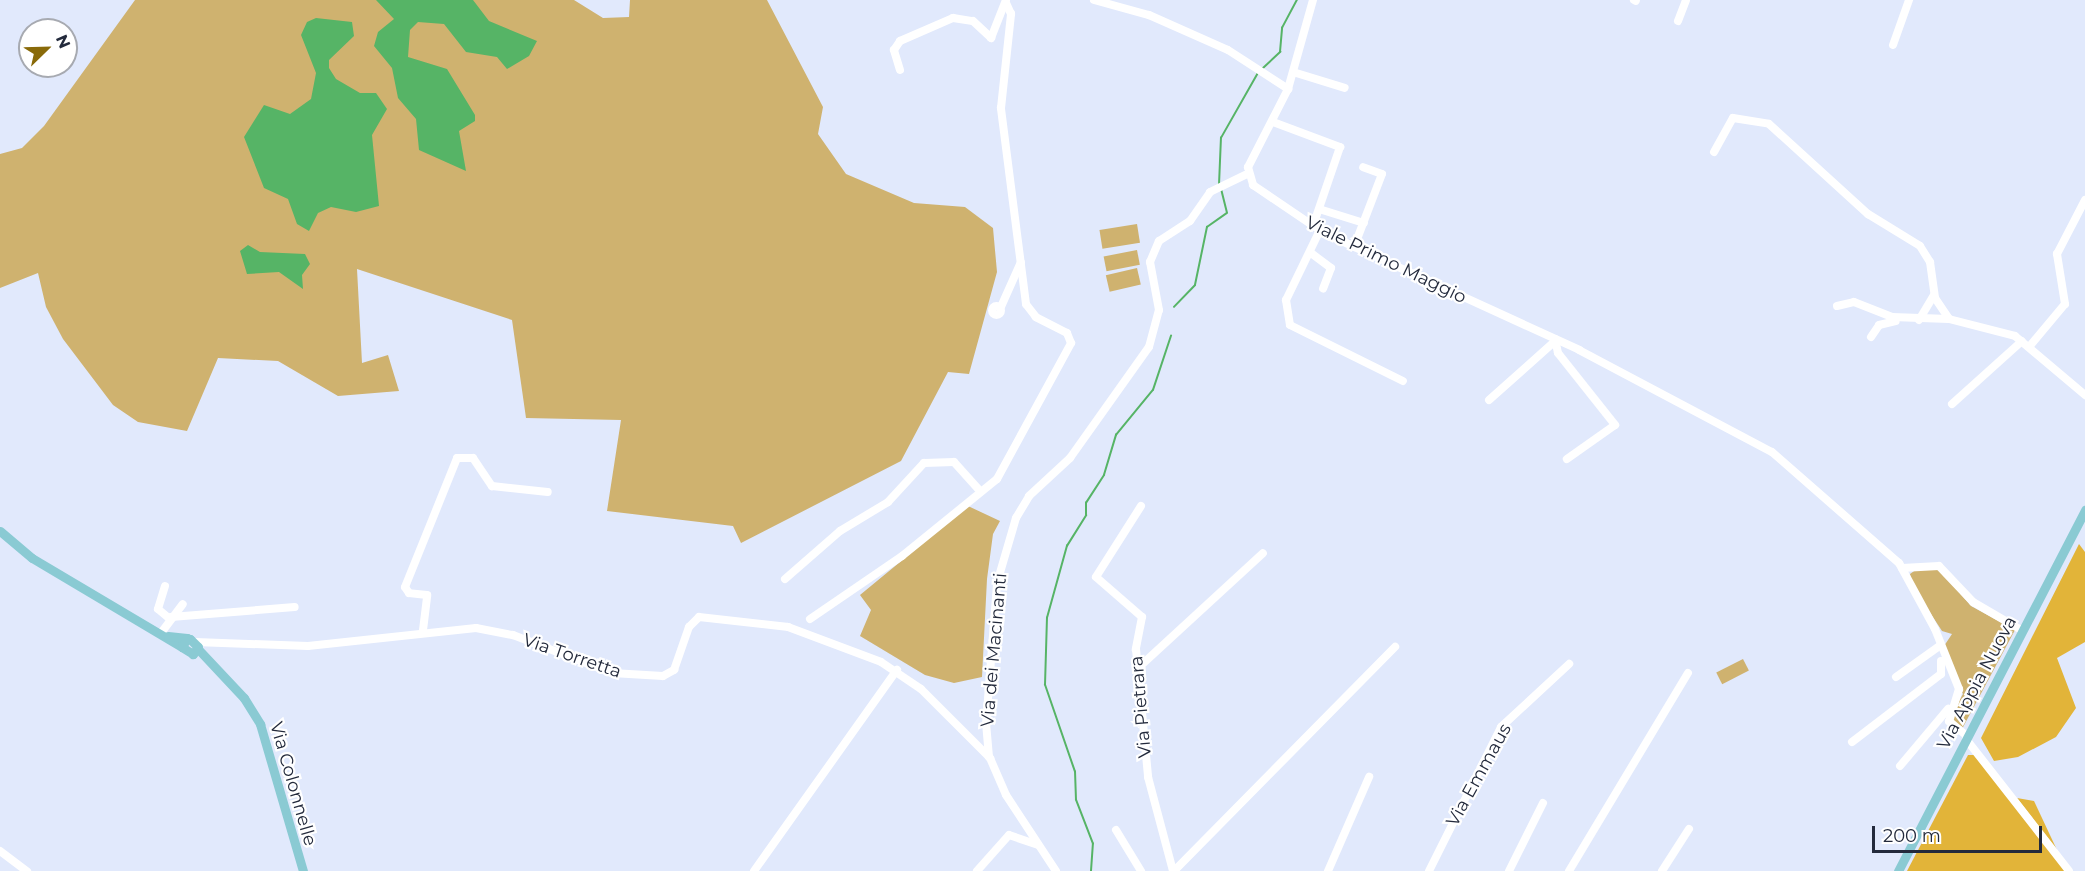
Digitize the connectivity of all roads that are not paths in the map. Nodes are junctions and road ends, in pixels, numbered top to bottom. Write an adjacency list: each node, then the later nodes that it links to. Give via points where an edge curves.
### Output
1 (1094, 0): 11 (street, via 1156,18 1261,69)
2 (1313, 0): 9 (street)
3 (1686, 0): 6 (street)
4 (1909, 0): 7 (street)
5 (1006, 2): 8 (street, via 991,38 973,21 952,18 900,41 894,50); 22 (street, via 1011,14 1001,108)
6 (1678, 21)
7 (1893, 45)
8 (900, 70)
9 (1293, 72): 10 (street); 11 (street)
10 (1345, 88)
11 (1288, 89): 12 (street)
12 (1273, 122): 15 (street); 17 (street, via 1340,147)
13 (1714, 152): 24 (street, via 1733,118 1769,124 1868,214 1917,242 1930,262)
14 (1363, 166): 18 (street, via 1383,174)
15 (1248, 174): 19 (street, Viale Primo Maggio, via 1260,191); 66 (street, Via dei Macinanti, via 1220,187 1188,223 1164,236 1153,250 1150,270 1158,318 1146,352 1072,456 1026,500 1014,523 997,583 986,724)
16 (2085, 200): 33 (street, via 2058,249 2065,304)
17 (1319, 208): 18 (street); 19 (street)
18 (1364, 223): 20 (street)
19 (1316, 228): 20 (street, Viale Primo Maggio); 21 (street)
20 (1354, 247): 31 (street, Viale Primo Maggio)
21 (1311, 253): 23 (street, via 1331,268); 34 (street, via 1286,300 1290,325)
22 (1021, 262): 26 (street, via 1013,291); 40 (street, via 1028,310 1071,340 1005,469)
23 (1323, 289)
24 (1934, 295): 28 (street); 29 (street)
25 (1837, 306): 27 (street, via 1858,303)
26 (1000, 309)
27 (1903, 318): 29 (street); 30 (street, via 1884,322)
28 (1949, 319): 29 (street); 32 (street)
29 (1919, 320)
30 (1871, 337)
31 (1554, 341): 36 (street); 38 (street, via 1615,425); 45 (street, Viale Primo Maggio, via 1772,452)
32 (2022, 341): 33 (street); 37 (street)
33 (2030, 347): 35 (street)
34 (1403, 381)
35 (2085, 395)
36 (1488, 400)
37 (1952, 404)
38 (1567, 459)
39 (548, 492): 52 (street, via 492,486 473,458 457,458 405,587 407,592 427,596)
40 (981, 492): 46 (street, via 954,462 924,463 888,502 840,531); 51 (street, via 861,587)
41 (1141, 506): 59 (street, Via Pietrara, via 1096,577 1142,616)
42 (2085, 510): 53 (main road, Via Appia Nuova)
43 (0, 531): 54 (main road, Via Colonnelle, via 32,558)
44 (1263, 554): 59 (street)
45 (1902, 568): 53 (street, via 1939,566 1973,602); 56 (street, Viale Primo Maggio, via 1935,629)
46 (785, 579)
47 (165, 586): 50 (street, via 158,609)
48 (183, 604): 50 (street)
49 (295, 607): 50 (street)
50 (170, 618): 54 (street)
51 (810, 619)
52 (423, 630): 57 (street, Via Torretta, via 308,646); 60 (street, Via Torretta, via 492,630 612,673 663,676 674,670 692,622 714,616 804,631)
53 (2023, 631): 64 (main road, Via Appia Nuova)
54 (164, 635): 57 (main road, Via Colonnelle); 57 (main road, Via Colonnelle, via 182,647)
55 (1395, 646): 81 (street)
56 (1938, 647): 62 (street); 63 (street); 65 (street, via 1941,674)
57 (195, 648): 76 (main road, Via Colonnelle, via 240,693 260,724)
58 (1569, 664): 83 (street, Via Emmaus, via 1503,725)
59 (1137, 669): 81 (street, Via Pietrara, via 1151,792)
60 (897, 670): 66 (street, Via Torretta); 77 (street)
61 (1688, 674): 85 (street)
62 (1896, 677)
63 (1959, 689): 64 (street, via 1949,721); 67 (street, via 1935,730)
64 (1967, 737): 87 (main road, Via Appia Nuova); 88 (street)
65 (1852, 742)
66 (990, 759): 72 (street, Via Torretta)
67 (1900, 766)
68 (1369, 777): 82 (street)
69 (1543, 803): 84 (street)
70 (1689, 829): 86 (street)
71 (1116, 830): 80 (street)
72 (1038, 845): 78 (street, via 1009,835); 79 (street, Via Torretta)
73 (0, 851): 74 (street)
74 (15, 867): 75 (street)
75 (27, 871)
76 (303, 871)
77 (754, 871)
78 (977, 871)
79 (1056, 871)
80 (1141, 871)
81 (1174, 871)
82 (1328, 871)
83 (1429, 871)
84 (1509, 871)
85 (1569, 871)
86 (1662, 871)
87 (1898, 871)
88 (2069, 871)

